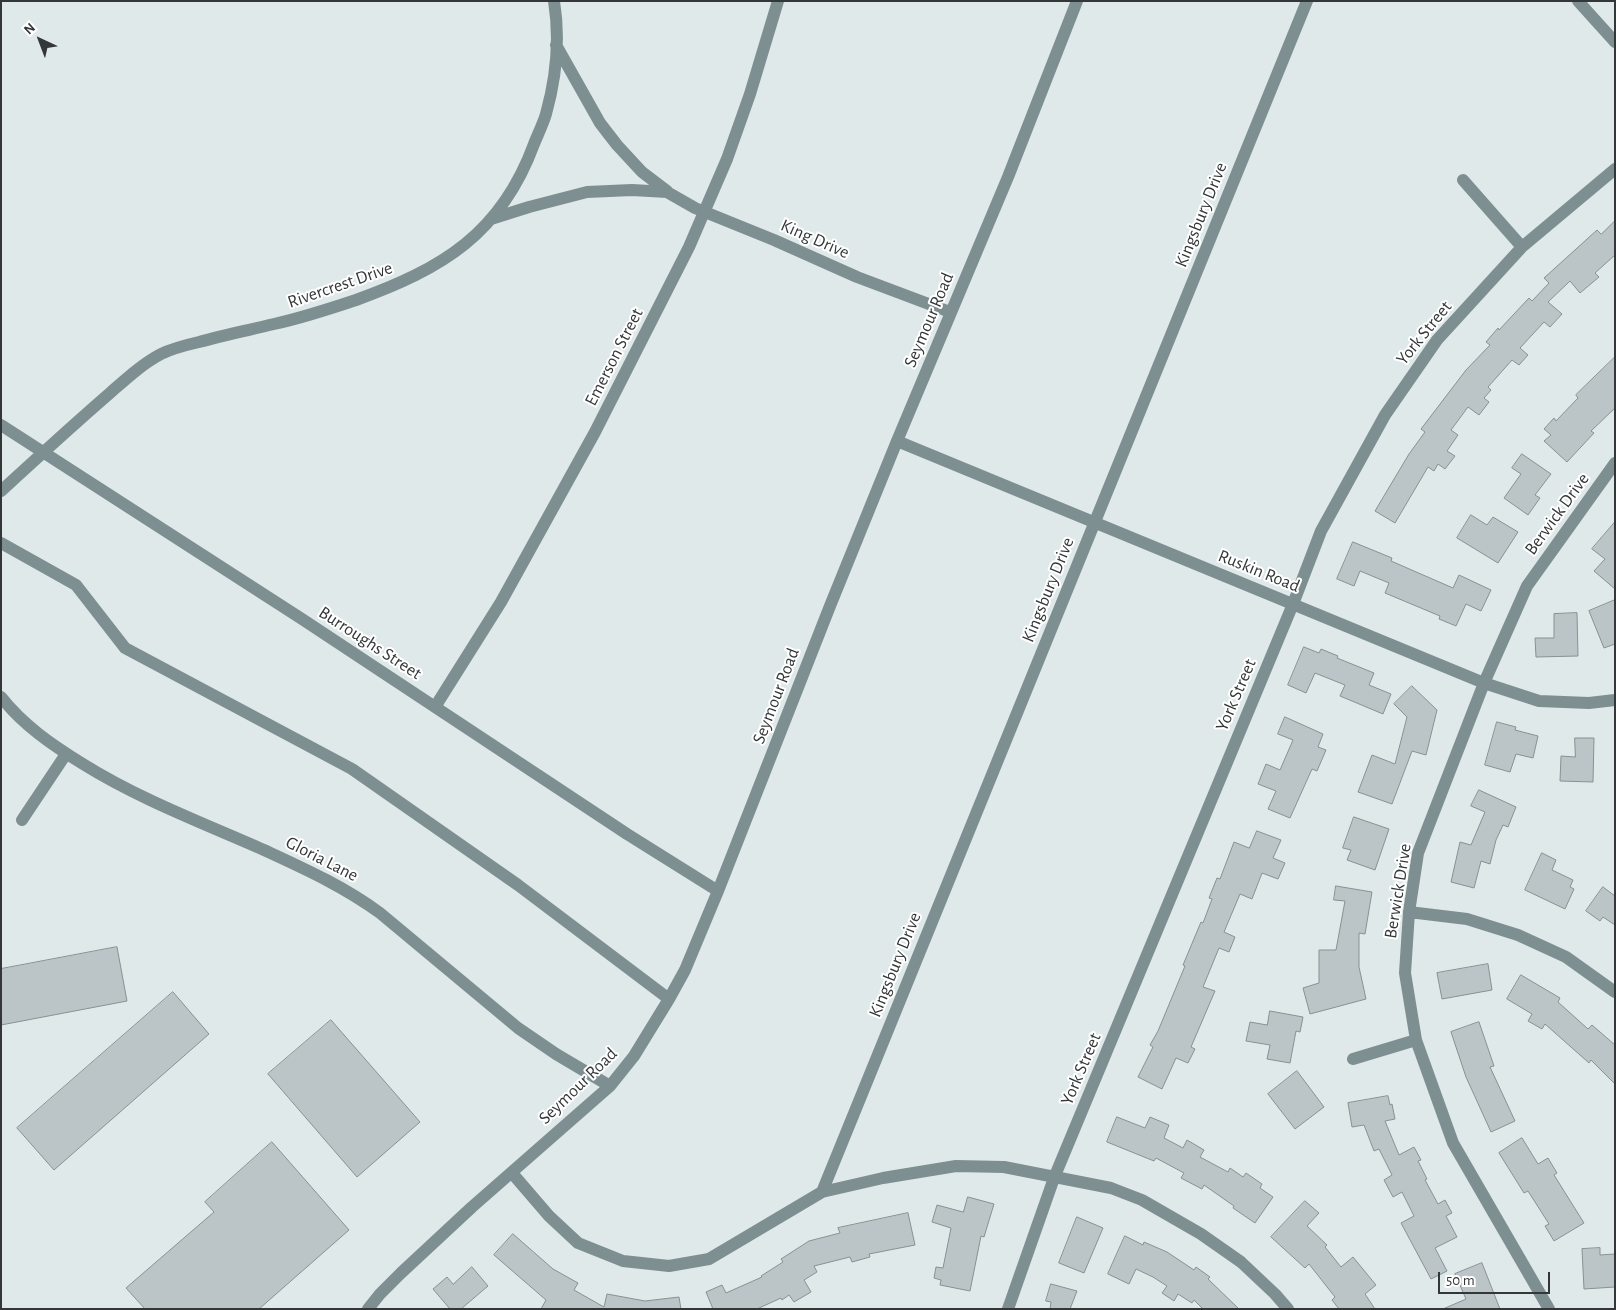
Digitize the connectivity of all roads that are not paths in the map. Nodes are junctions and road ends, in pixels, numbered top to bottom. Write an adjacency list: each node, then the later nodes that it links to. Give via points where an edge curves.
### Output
1 (554, 1): 7 (street, Rivercrest Drive)
2 (778, 1): 11 (street, Emerson Street, via 737,131)
3 (1077, 1): 14 (street, Seymour Road, via 1008,177)
4 (1307, 1): 20 (street, Kingsbury Drive)
5 (1578, 1): 6 (street)
6 (1615, 42)
7 (556, 45): 10 (street, King Drive, via 600,123 642,172); 12 (street, Rivercrest Drive, via 552,89 545,115 517,183)
8 (1615, 169): 13 (street, York Street)
9 (1463, 180): 13 (street)
10 (668, 192): 11 (street, King Drive); 12 (street, King Drive, via 588,192)
11 (704, 212): 14 (street, King Drive, via 856,277); 26 (street, Emerson Street, via 596,432 501,602)
12 (492, 219): 17 (street, Rivercrest Drive, via 451,255 398,285 318,313 162,353 129,376)
13 (1522, 247): 22 (street, York Street, via 1438,340 1385,415 1321,531)
14 (950, 312): 16 (street, Seymour Road)
15 (1, 425): 17 (street, Burroughs Street)
16 (898, 441): 20 (street, Ruskin Road); 29 (street, Seymour Road)
17 (43, 452): 19 (street, Rivercrest Drive); 26 (street, Burroughs Street)
18 (1615, 463): 23 (street, Berwick Drive, via 1527,586)
19 (1, 491)
20 (1094, 522): 22 (street, Ruskin Road); 38 (street, Kingsbury Drive)
21 (1, 543): 32 (street, via 76,585 125,648 352,769 518,885)
22 (1293, 604): 23 (street, Ruskin Road); 37 (street, York Street)
23 (1484, 683): 25 (street, Ruskin Road, via 1539,701 1589,704); 30 (street, Berwick Drive, via 1418,853)
24 (1, 697): 27 (street, Gloria Lane, via 33,730)
25 (1615, 700)
26 (435, 706): 29 (street, Burroughs Street)
27 (66, 754): 28 (street); 35 (street, Gloria Lane, via 137,794 290,861 357,896 518,1028)
28 (22, 820)
29 (718, 891): 32 (street, Seymour Road, via 685,970)
30 (1409, 912): 31 (street, via 1467,919 1518,935 1566,957); 33 (street, Berwick Drive, via 1405,973)
31 (1615, 992)
32 (669, 999): 35 (street, Seymour Road, via 634,1056)
33 (1416, 1040): 34 (street); 42 (street, Berwick Drive, via 1453,1144)
34 (1353, 1058)
35 (610, 1086): 36 (street, Seymour Road)
36 (512, 1173): 38 (street, via 549,1216 578,1243 623,1261 669,1266 709,1259); 39 (street, Seymour Road, via 401,1273)
37 (1054, 1178): 38 (street, via 1004,1167 956,1166); 40 (street, York Street); 41 (street, via 1111,1188 1142,1200 1241,1262)
38 (822, 1192)
39 (368, 1309)
40 (1008, 1309)
41 (1288, 1309)
42 (1549, 1309)

